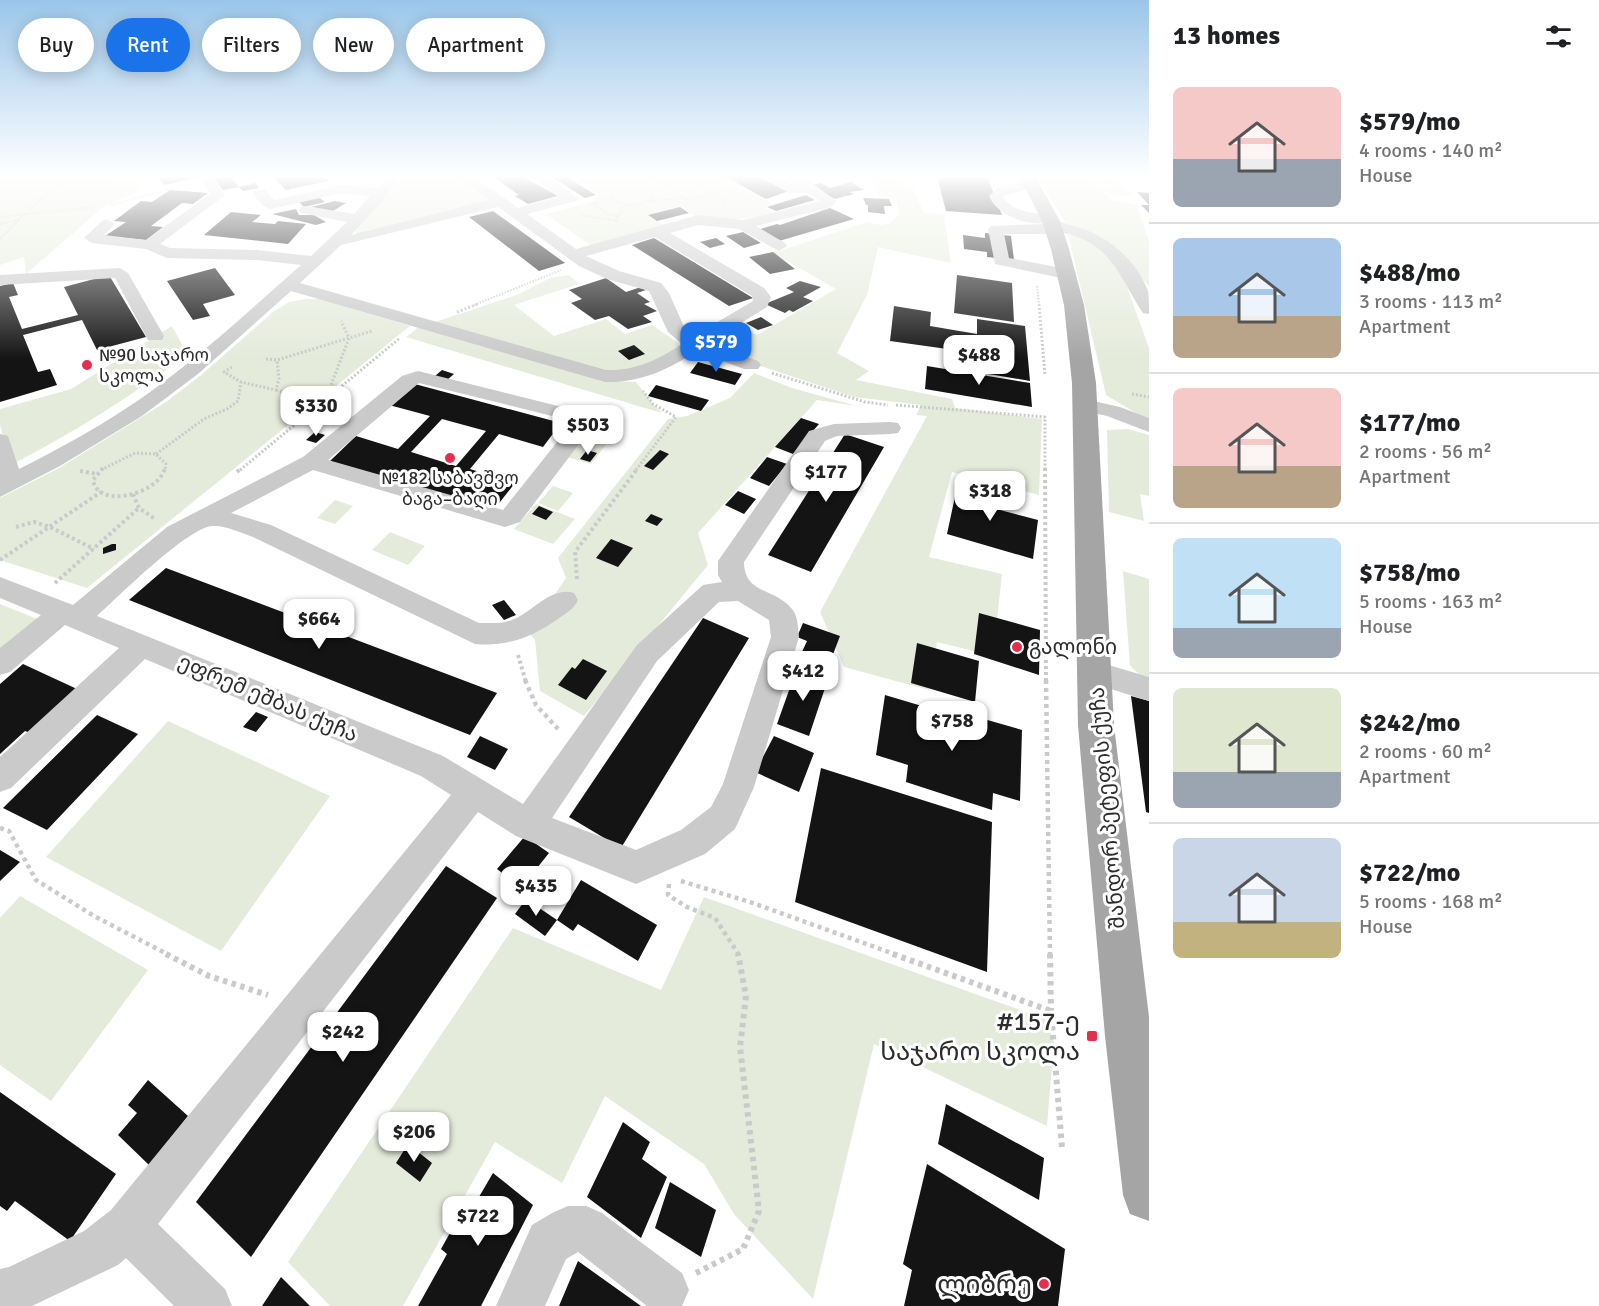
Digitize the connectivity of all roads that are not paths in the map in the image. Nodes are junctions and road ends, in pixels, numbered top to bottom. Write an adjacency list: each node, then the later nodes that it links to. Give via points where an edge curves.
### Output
1 (93, 237): 13 (street)
2 (160, 237): 13 (street)
3 (339, 237): 12 (street)
4 (361, 237): 12 (street)
5 (548, 237): 15 (street)
6 (642, 237): 15 (street)
7 (673, 237): 22 (street, via 762,297 761,303)
8 (763, 237): 14 (street)
9 (997, 237): 17 (street, via 1001,261)
10 (1052, 237): 17 (main road, შანდორ პეტეფის ქუჩა)
11 (1090, 237): 20 (street, via 1109,247 1123,263)
12 (336, 240): 16 (street)
13 (149, 245): 16 (street, via 167,253)
14 (778, 246)
15 (579, 259): 22 (street, via 655,288 677,332)
16 (314, 261): 19 (street)
17 (1051, 271): 24 (main road, შანდორ პეტეფის ქუჩა, via 1074,305)
18 (0, 280): 21 (street, via 120,273)
19 (288, 285): 22 (street, via 605,376 632,376); 29 (street, via 192,369 135,412)
20 (1148, 305)
21 (155, 336)
22 (694, 344): 23 (street)
23 (751, 365)
24 (1084, 405): 25 (street, via 1113,411); 37 (main road, შანდორ პეტეფის ქუჩა)
25 (1149, 426)
26 (890, 428): 32 (street, via 834,430 817,436 730,561 731,575)
27 (0, 441): 29 (street, via 9,472)
28 (311, 462): 28 (street, via 505,519 580,428 580,420 418,377 402,383); 30 (street)
29 (7, 485)
30 (186, 527): 33 (street, via 215,518 262,531 475,633 511,634); 34 (street)
31 (0, 587): 34 (street, ეფრემ ეშბას ქუჩა)
32 (742, 591): 41 (street, via 712,592 647,653); 41 (street, ეფრემ ეშბას ქუჩა, via 782,616 785,637 738,787 723,819 693,842 636,867)
33 (564, 600)
34 (69, 615): 35 (street, ეფრემ ეშბას ქუჩა); 36 (street)
35 (141, 645): 39 (street); 40 (street, ეფრემ ეშბას ქუჩა, via 432,766)
36 (0, 664)
37 (1095, 673): 38 (street); 42 (main road, შანდორ პეტეფის ქუჩა, via 1096,725 1127,1025)
38 (1149, 689)
39 (0, 778)
40 (474, 791): 41 (street, ეფრემ ეშბას ქუჩა); 43 (street)
41 (528, 825)
42 (1149, 1195)
43 (127, 1226): 45 (street, via 101,1248); 46 (street)
44 (664, 1290): 47 (street, via 586,1229 568,1229 549,1242)
45 (0, 1293)
46 (208, 1306)
47 (520, 1306)

